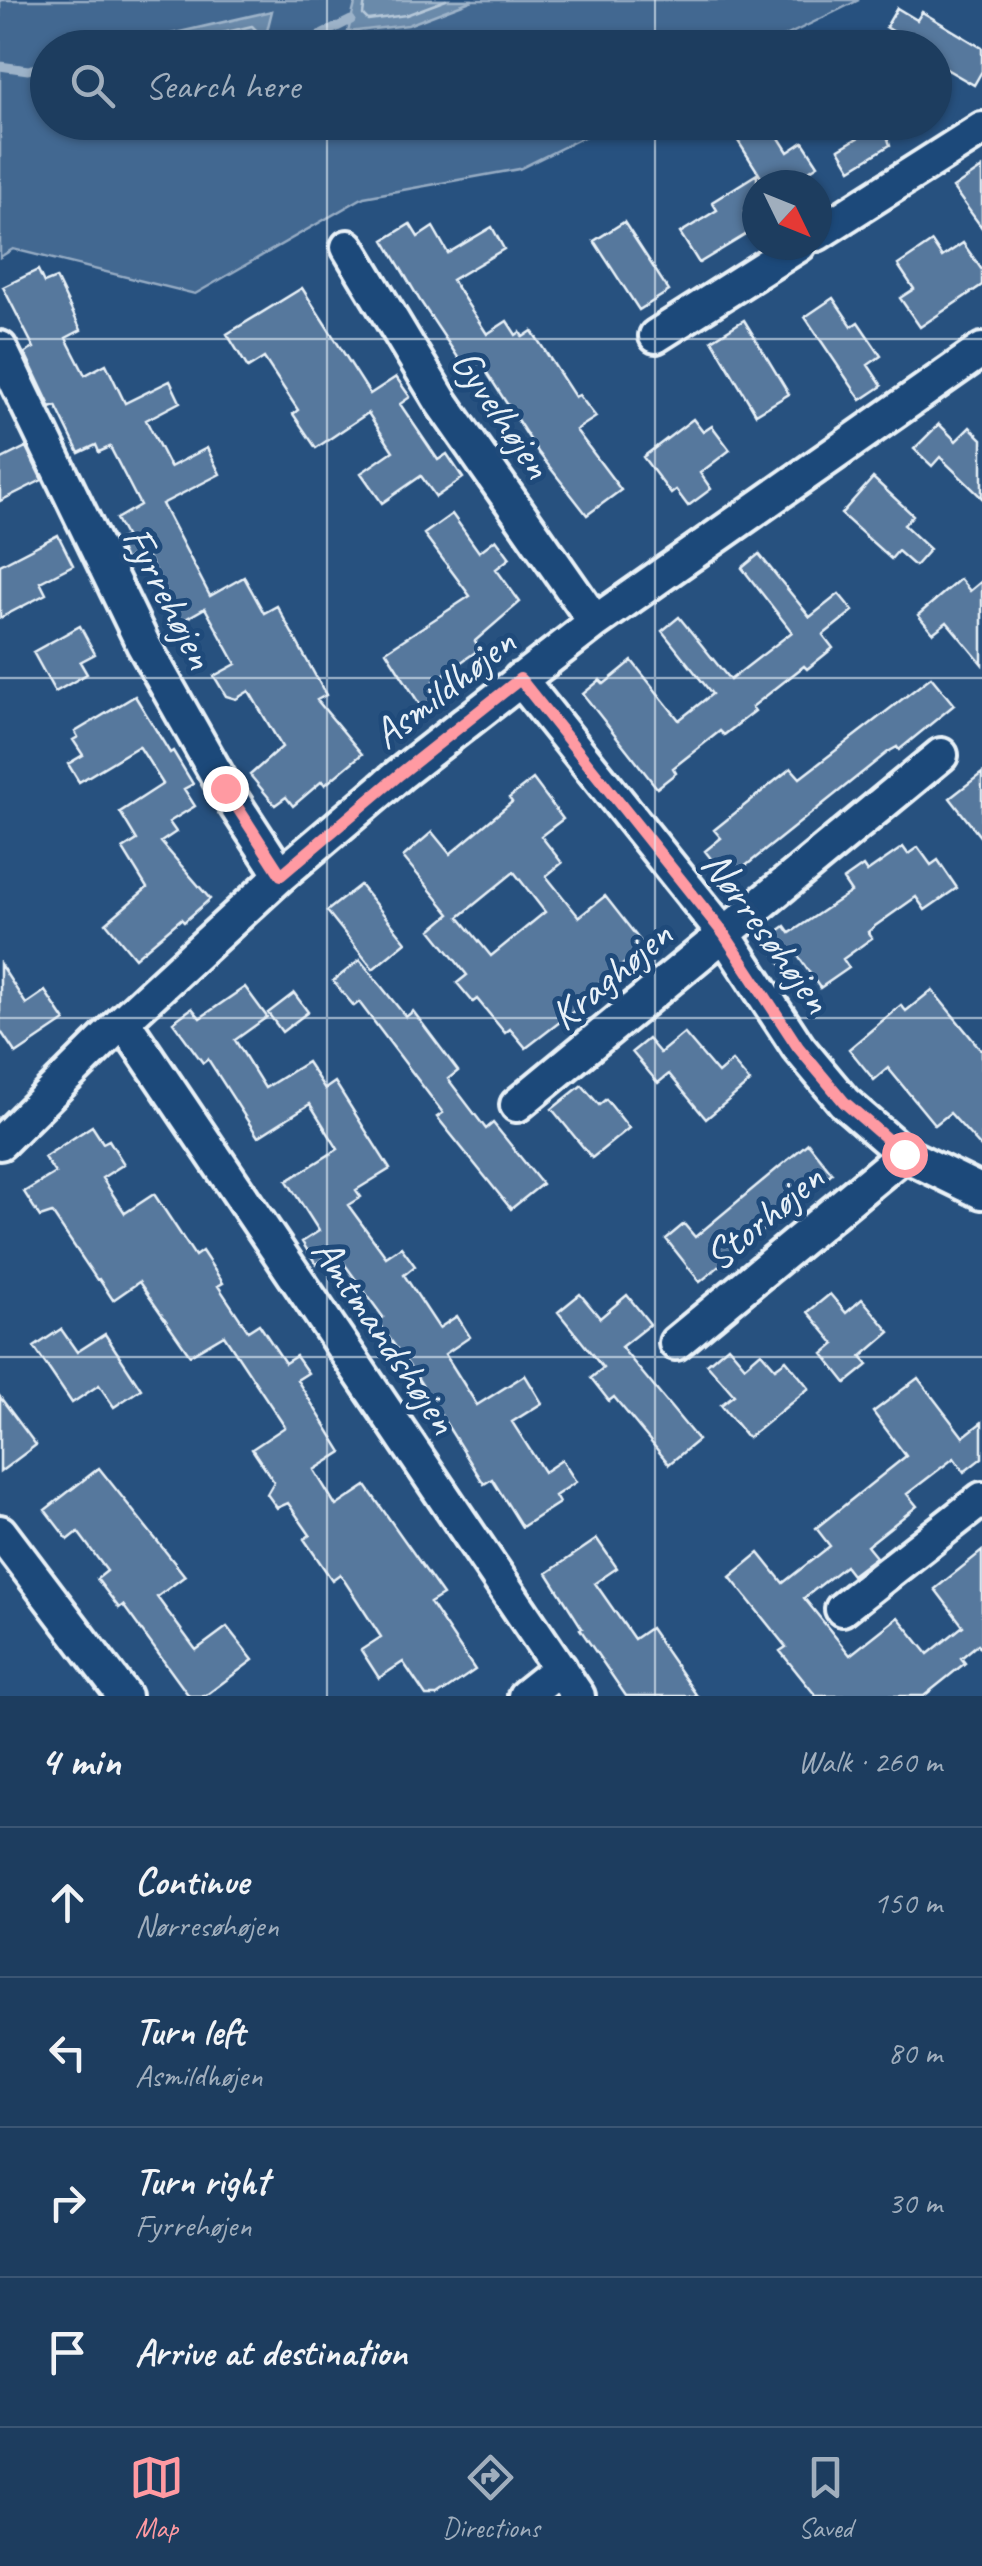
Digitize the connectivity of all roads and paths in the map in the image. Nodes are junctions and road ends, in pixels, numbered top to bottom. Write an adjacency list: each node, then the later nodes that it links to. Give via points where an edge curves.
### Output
1 (982, 129): 2 (street)
2 (832, 224)
3 (348, 247): 8 (street, Gyvelhøjen, via 442,403)
4 (775, 260): 5 (street)
5 (656, 336)
6 (0, 348): 11 (street, Fyrrehøjen, via 143,644)
7 (982, 350): 8 (street, Asmildhøjen)
8 (595, 622): 9 (street, Asmildhøjen)
9 (520, 679): 11 (street, Asmildhøjen); 12 (street, Nørresøhøjen)
10 (941, 755): 12 (street, Kraghøjen)
11 (281, 875): 13 (street, Asmildhøjen)
12 (724, 934): 14 (street, Kraghøjen); 16 (street, Nørresøhøjen, via 798,1047 844,1102)
13 (123, 1021): 15 (street, Asmildhøjen); 22 (street, Amtmandshøjen)
14 (518, 1105)
15 (5, 1125)
16 (904, 1154): 17 (street, Nørresøhøjen); 18 (street, Storhøjen)
17 (982, 1192)
18 (676, 1343)
19 (982, 1499): 21 (street)
20 (0, 1532): 23 (street)
21 (842, 1609)
22 (560, 1668): 24 (street); 25 (street, Amtmandshøjen)
23 (124, 1696)
24 (525, 1696)
25 (578, 1696)

